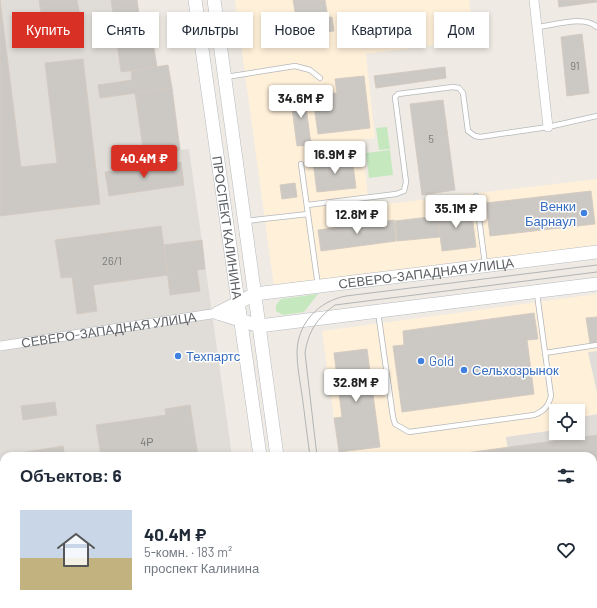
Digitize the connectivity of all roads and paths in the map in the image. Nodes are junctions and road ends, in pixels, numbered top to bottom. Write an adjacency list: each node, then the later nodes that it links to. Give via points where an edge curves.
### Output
1 (195, 0): 21 (main road, ПРОСПЕКТ КАЛИНИНА)
2 (214, 0): 6 (main road, ПРОСПЕКТ КАЛИНИНА)
3 (534, 0): 4 (street)
4 (538, 26): 5 (lane, via 590,22); 9 (street)
5 (597, 27)
6 (225, 77): 7 (lane, via 295,66 310,70); 14 (main road, ПРОСПЕКТ КАЛИНИНА)
7 (320, 78)
8 (597, 116): 9 (lane)
9 (548, 127): 12 (lane, via 485,137 475,136 468,131 463,93 459,88 398,94 395,97 406,182 404,191)
10 (301, 164): 12 (lane)
11 (476, 196): 16 (lane)
12 (307, 205): 13 (lane)
13 (308, 214): 14 (lane); 18 (lane)
14 (245, 222): 20 (main road, ПРОСПЕКТ КАЛИНИНА)
15 (597, 252): 16 (main road, СЕВЕРО-ЗАПАДНАЯ УЛИЦА)
16 (485, 265): 18 (main road, СЕВЕРО-ЗАПАДНАЯ УЛИЦА)
17 (597, 284): 19 (main road)
18 (318, 286): 20 (main road, СЕВЕРО-ЗАПАДНАЯ УЛИЦА)
19 (536, 292): 22 (main road); 28 (lane)
20 (255, 294): 21 (main road); 25 (main road, ПРОСПЕКТ КАЛИНИНА)
21 (238, 303): 23 (main road); 24 (main road, ПРОСПЕКТ КАЛИНИНА)
22 (378, 311): 25 (main road); 28 (lane, via 393,417 395,424 409,432 534,415 544,411 551,396)
23 (218, 313): 24 (main road); 27 (street, СЕВЕРО-ЗАПАДНАЯ УЛИЦА)
24 (241, 321): 25 (main road); 29 (main road, ПРОСПЕКТ КАЛИНИНА)
25 (259, 326): 30 (main road, ПРОСПЕКТ КАЛИНИНА)
26 (597, 345): 28 (lane)
27 (0, 346)
28 (545, 353)
29 (259, 452)
30 (276, 452)

